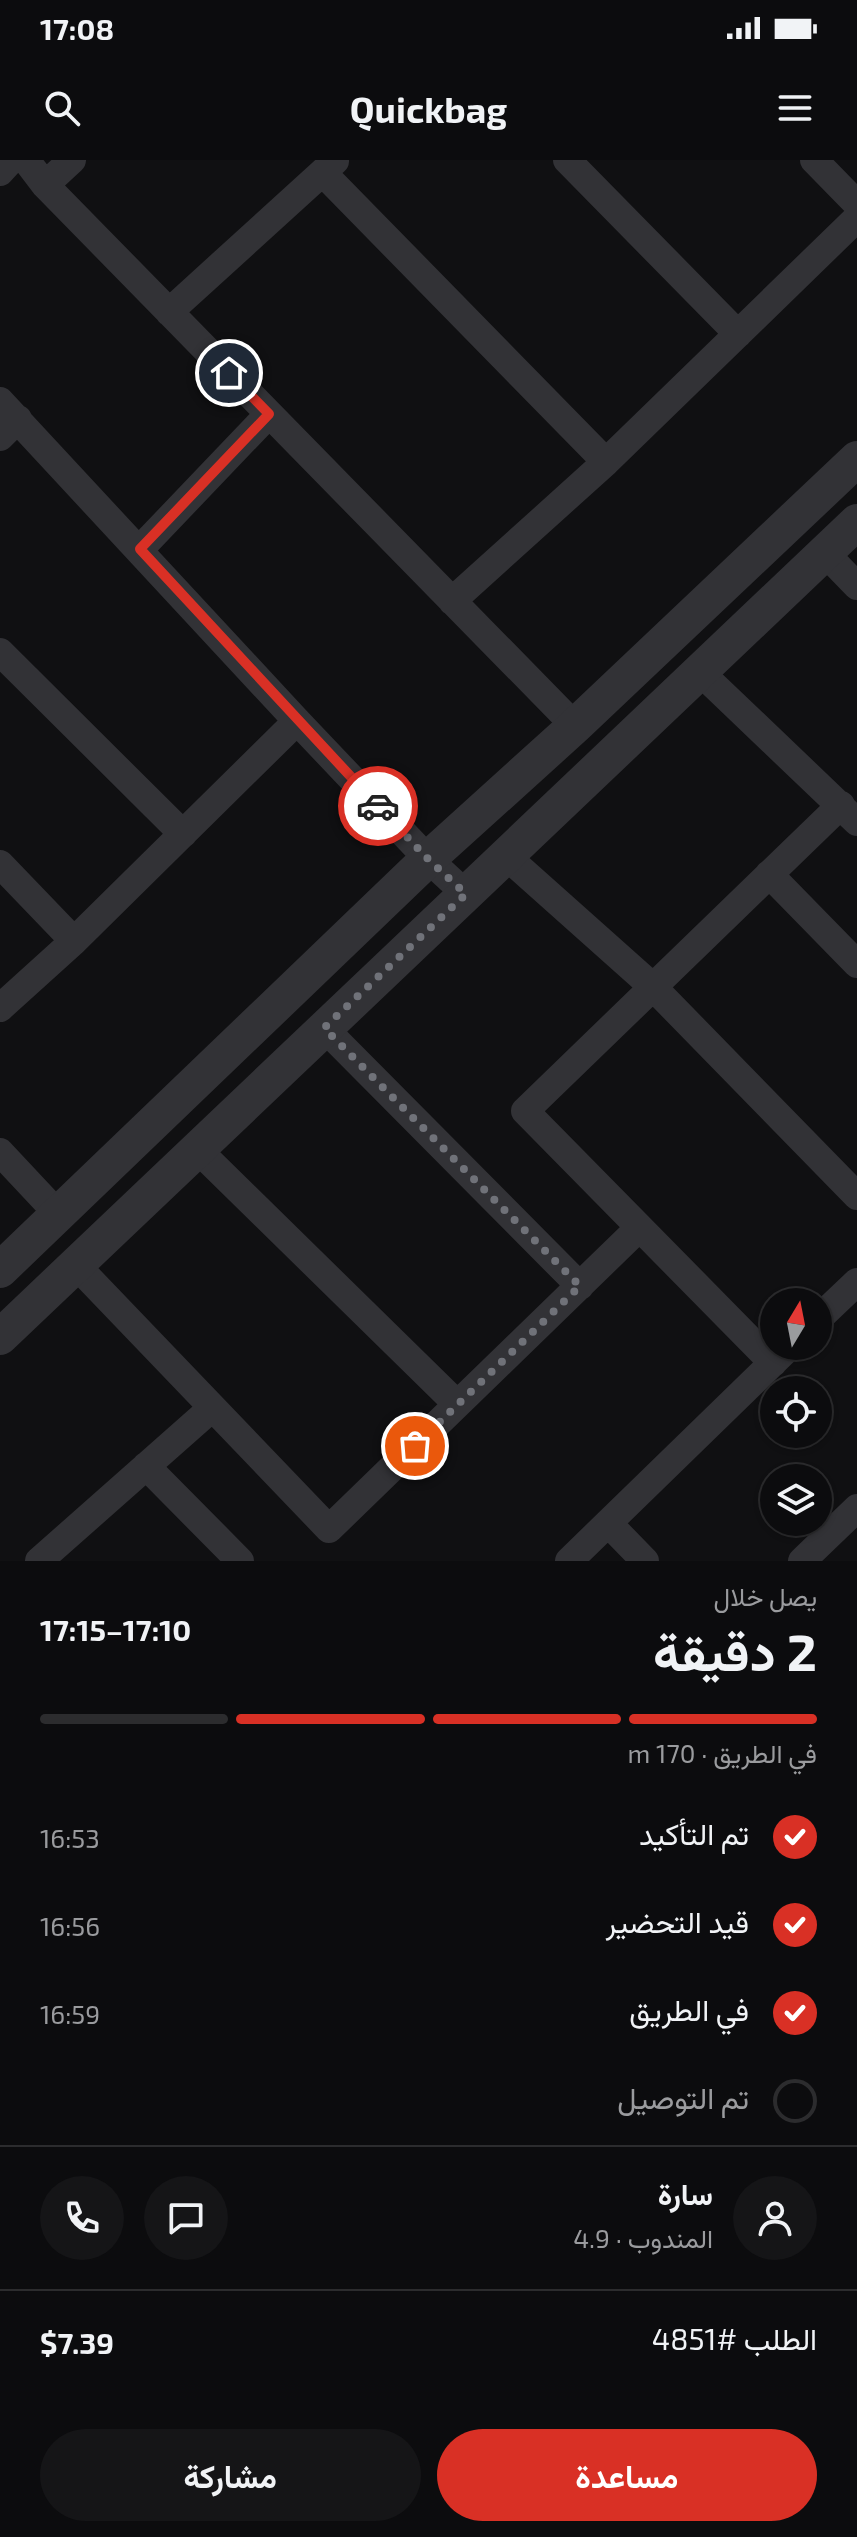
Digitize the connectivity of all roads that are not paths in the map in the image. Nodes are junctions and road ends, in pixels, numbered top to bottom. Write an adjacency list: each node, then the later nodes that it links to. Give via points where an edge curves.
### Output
1 (11, 160): 7 (street)
2 (26, 160): 8 (street)
3 (72, 160): 8 (street)
4 (567, 160): 12 (street)
5 (814, 160): 9 (street)
6 (329, 166): 11 (street); 16 (street)
7 (0, 172)
8 (45, 185): 11 (street)
9 (857, 204)
10 (857, 218): 12 (street)
11 (169, 312): 13 (street)
12 (738, 334): 16 (street)
13 (269, 414): 18 (street); 21 (street)
14 (6, 419): 18 (street)
15 (857, 459): 25 (street)
16 (606, 462): 21 (street)
17 (857, 522): 19 (street)
18 (140, 549): 24 (street)
19 (825, 553): 20 (street); 23 (street)
20 (857, 586)
21 (452, 601): 25 (street)
22 (0, 652): 27 (street)
23 (699, 671): 26 (street); 28 (street)
24 (297, 721): 27 (street); 29 (street)
25 (575, 726): 29 (street)
26 (849, 813): 31 (street)
27 (183, 834): 33 (street)
28 (505, 855): 32 (street); 35 (street)
29 (428, 859): 32 (street); 41 (street)
30 (0, 864): 33 (street)
31 (769, 874): 34 (street); 35 (street)
32 (466, 894): 37 (street)
33 (74, 941): 36 (street)
34 (857, 964)
35 (653, 987): 40 (street); 42 (street, via 525,1111)
36 (0, 1008)
37 (324, 1028): 38 (street); 46 (street)
38 (197, 1149): 43 (street); 51 (street)
39 (0, 1152): 41 (street)
40 (857, 1196)
41 (59, 1215): 44 (street)
42 (639, 1228): 46 (street); 48 (street)
43 (75, 1264): 49 (street); 52 (street)
44 (0, 1270)
45 (857, 1282): 47 (street)
46 (580, 1286): 51 (street)
47 (832, 1306)
48 (760, 1335)
49 (0, 1337)
50 (777, 1360): 55 (street)
51 (457, 1404): 52 (street, via 329,1529)
52 (212, 1408): 53 (street)
53 (146, 1466): 56 (street); 57 (street)
54 (855, 1514): 60 (street)
55 (608, 1523): 58 (street); 59 (street)
56 (39, 1561)
57 (240, 1561)
58 (569, 1561)
59 (645, 1561)
60 (802, 1561)

